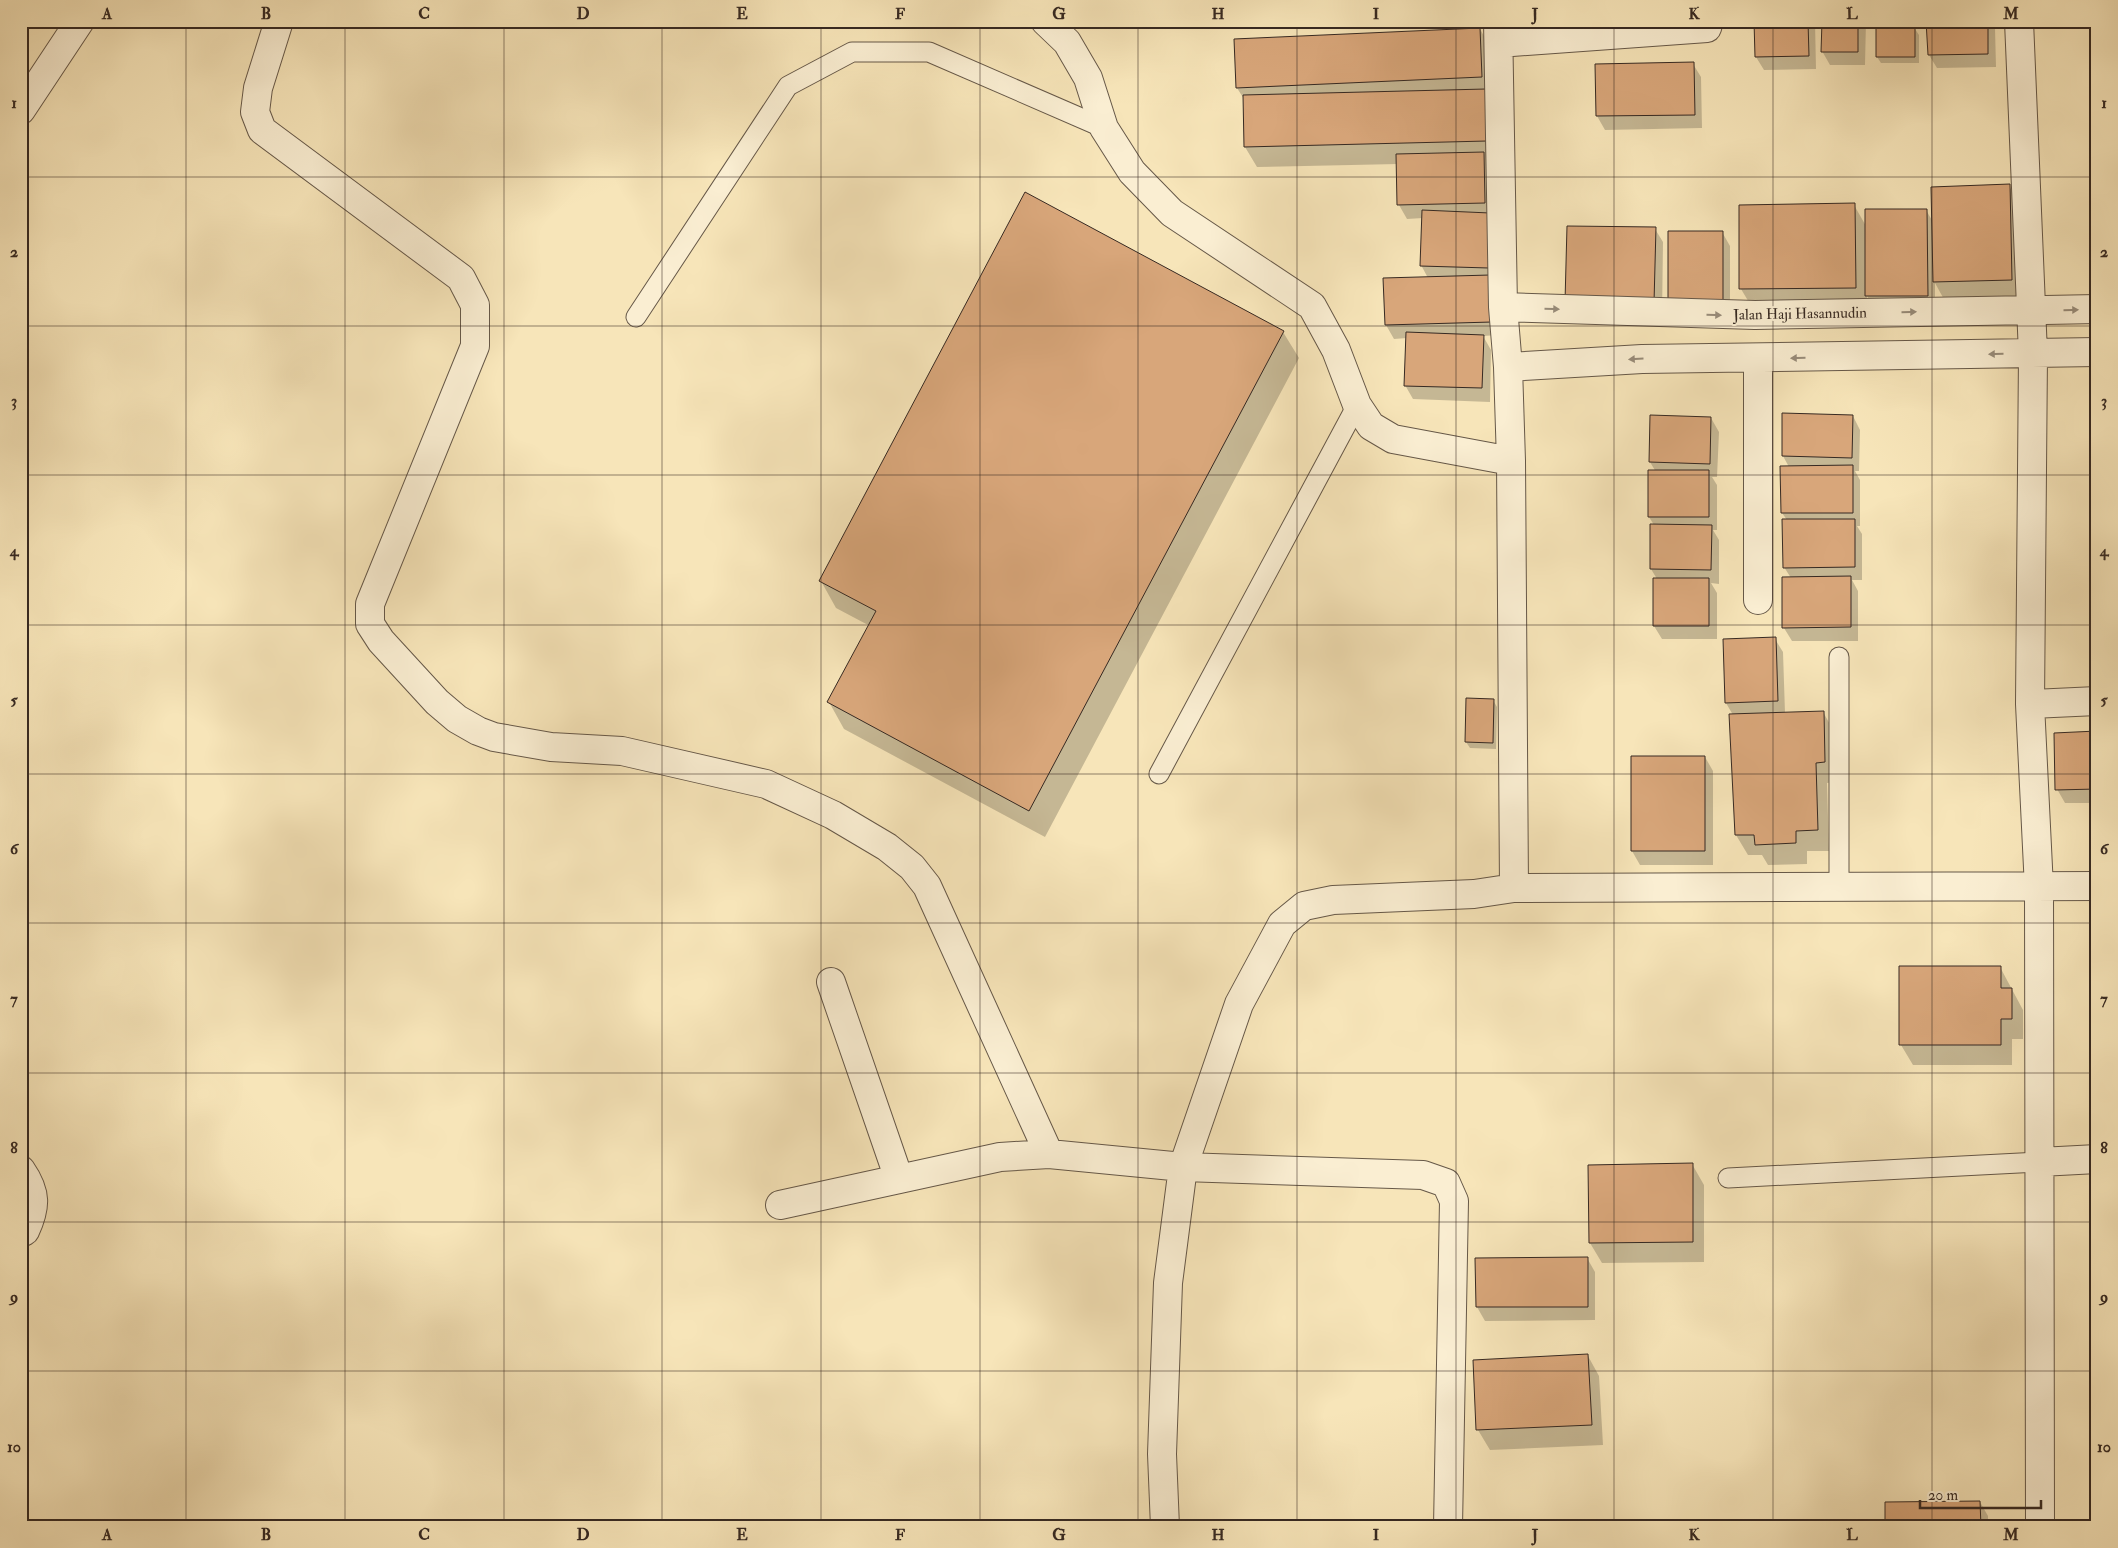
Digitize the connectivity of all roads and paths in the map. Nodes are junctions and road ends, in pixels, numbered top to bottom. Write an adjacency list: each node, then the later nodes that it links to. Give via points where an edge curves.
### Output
1 (80, 21): 7 (street)
2 (279, 21): 29 (street, via 258,88 255,112 262,130 461,278 474,305 475,346 370,604 370,624 381,641 437,702 478,731 542,746 622,751 766,784 833,815 887,847 912,867 927,886)
3 (1045, 21): 8 (street, via 1067,42 1088,78)
4 (1709, 21): 6 (street, via 1707,28)
5 (2019, 21): 11 (street)
6 (1498, 32): 9 (street)
7 (21, 110)
8 (1104, 128): 12 (lane, via 929,52 852,52 788,86); 17 (street, via 1132,172 1172,213 1312,306 1336,350)
9 (1503, 307): 11 (street, Jalan Haji Hasannudin, one-way to 11, via 1746,315); 16 (street)
10 (2097, 309): 11 (street, Jalan Haji Hasannudin, one-way to 10)
11 (2032, 310): 14 (street)
12 (636, 317)
13 (2097, 352): 14 (street)
14 (2033, 354): 15 (street, one-way to 15); 22 (street)
15 (1758, 358): 16 (street, one-way to 16, via 1642,359); 19 (street)
16 (1508, 367): 18 (street)
17 (1357, 405): 18 (street, via 1371,426 1394,439); 23 (lane)
18 (1511, 461): 26 (street)
19 (1758, 600)
20 (1839, 657): 24 (lane)
21 (2097, 701): 22 (street)
22 (2030, 704): 27 (street)
23 (1158, 774)
24 (1839, 886): 26 (street); 27 (street)
25 (2097, 886): 27 (street)
26 (1514, 888): 32 (street, via 1474,894 1332,900 1304,906 1282,924 1239,1004)
27 (2039, 888): 31 (street)
28 (831, 982): 35 (street)
29 (1049, 1154): 32 (street); 35 (street, via 1000,1157)
30 (2097, 1159): 31 (street)
31 (2040, 1162): 34 (lane); 40 (street)
32 (1183, 1167): 38 (street, via 1168,1283 1162,1454); 39 (street, via 1423,1175 1446,1183 1454,1202)
33 (21, 1170): 37 (street, via 29,1181 35,1210)
34 (1728, 1178)
35 (899, 1179): 36 (street)
36 (780, 1205)
37 (21, 1233)
38 (1164, 1527)
39 (1448, 1527)
40 (2040, 1527)

